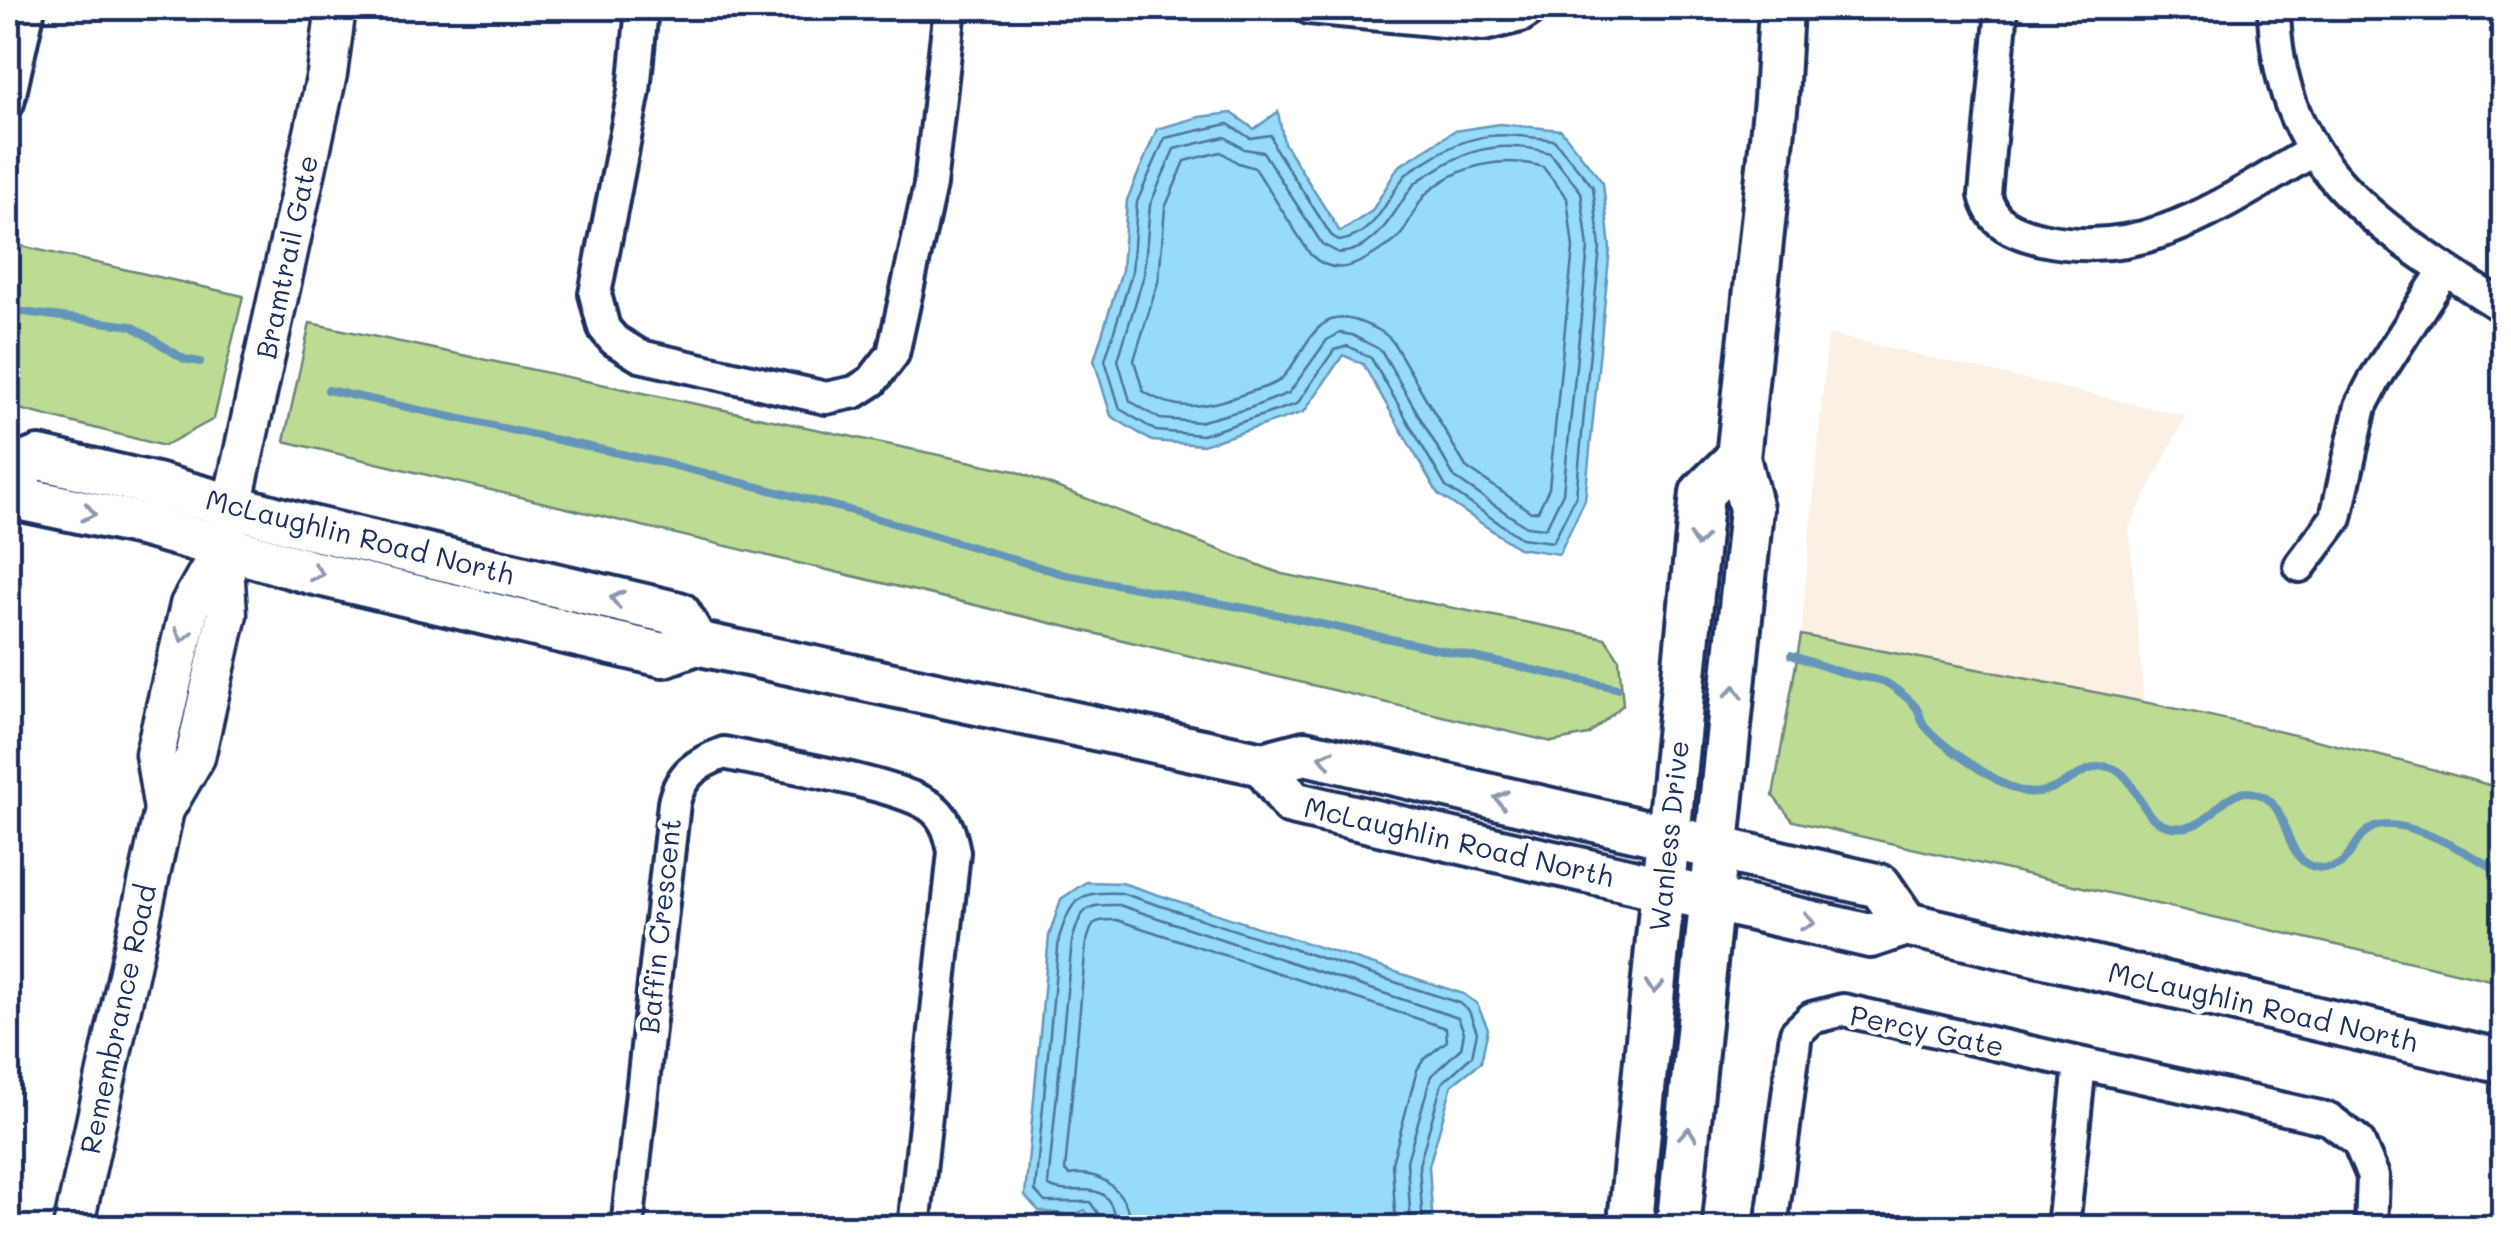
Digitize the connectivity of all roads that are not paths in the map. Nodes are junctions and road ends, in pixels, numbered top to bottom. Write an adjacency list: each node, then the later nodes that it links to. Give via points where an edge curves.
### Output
1 (29, 8): 10 (street)
2 (336, 8): 16 (street, Bramtrail Gate)
3 (642, 8): 4 (street, via 634,91 595,294 604,328 640,356 826,398 872,381 893,354 930,185)
4 (950, 8)
5 (1310, 8): 6 (street, via 1484,24)
6 (1533, 8)
7 (1781, 8): 14 (main road, Wanless Drive)
8 (2002, 8): 11 (street, via 1985,195 1989,211 2013,230 2088,245 2161,234)
9 (2274, 8): 11 (street, via 2282,74)
10 (8, 103)
11 (2313, 151): 12 (street, via 2362,210)
12 (2444, 270): 13 (street); 17 (street, via 2368,392 2336,518)
13 (2504, 308)
14 (1738, 458): 19 (main road, Wanless Drive, one-way to 19, via 1702,493); 20 (main road, Wanless Drive, one-way to 14, via 1751,510)
15 (9, 471): 16 (main road, McLaughlin Road North, via 39,458)
16 (228, 526): 18 (main road, McLaughlin Road North, via 312,528 679,614 696,643); 26 (street, Remembrance Road, via 190,605 156,754 164,810)
17 (2300, 566)
18 (1264, 764): 19 (main road, McLaughlin Road North, one-way to 18, via 1305,753); 21 (main road, McLaughlin Road North, via 1292,803)
19 (1669, 838): 20 (main road, McLaughlin Road North); 21 (main road, Wanless Drive)
20 (1718, 850): 22 (main road, Wanless Drive); 23 (main road, McLaughlin Road North, via 1880,886)
21 (1664, 890): 22 (main road, McLaughlin Road North); 29 (main road, Wanless Drive, one-way to 29, via 1631,1212)
22 (1713, 901): 23 (main road, McLaughlin Road North, one-way to 23, via 1870,936); 30 (main road, Wanless Drive, one-way to 22, via 1679,1220)
23 (1906, 924): 24 (main road, McLaughlin Road North)
24 (2504, 1062)
25 (2080, 1064): 31 (street, Percy Gate, via 1842,1010 1812,1018 1796,1032); 32 (street); 33 (street, Percy Gate, via 2329,1120 2358,1141 2373,1176)
26 (73, 1228)
27 (628, 1228): 28 (street, Baffin Crescent, via 674,803 687,773 724,754 909,794 948,828 954,852)
28 (914, 1228)
29 (1636, 1228)
30 (1672, 1228)
31 (1771, 1228)
32 (2063, 1228)
33 (2370, 1228)

